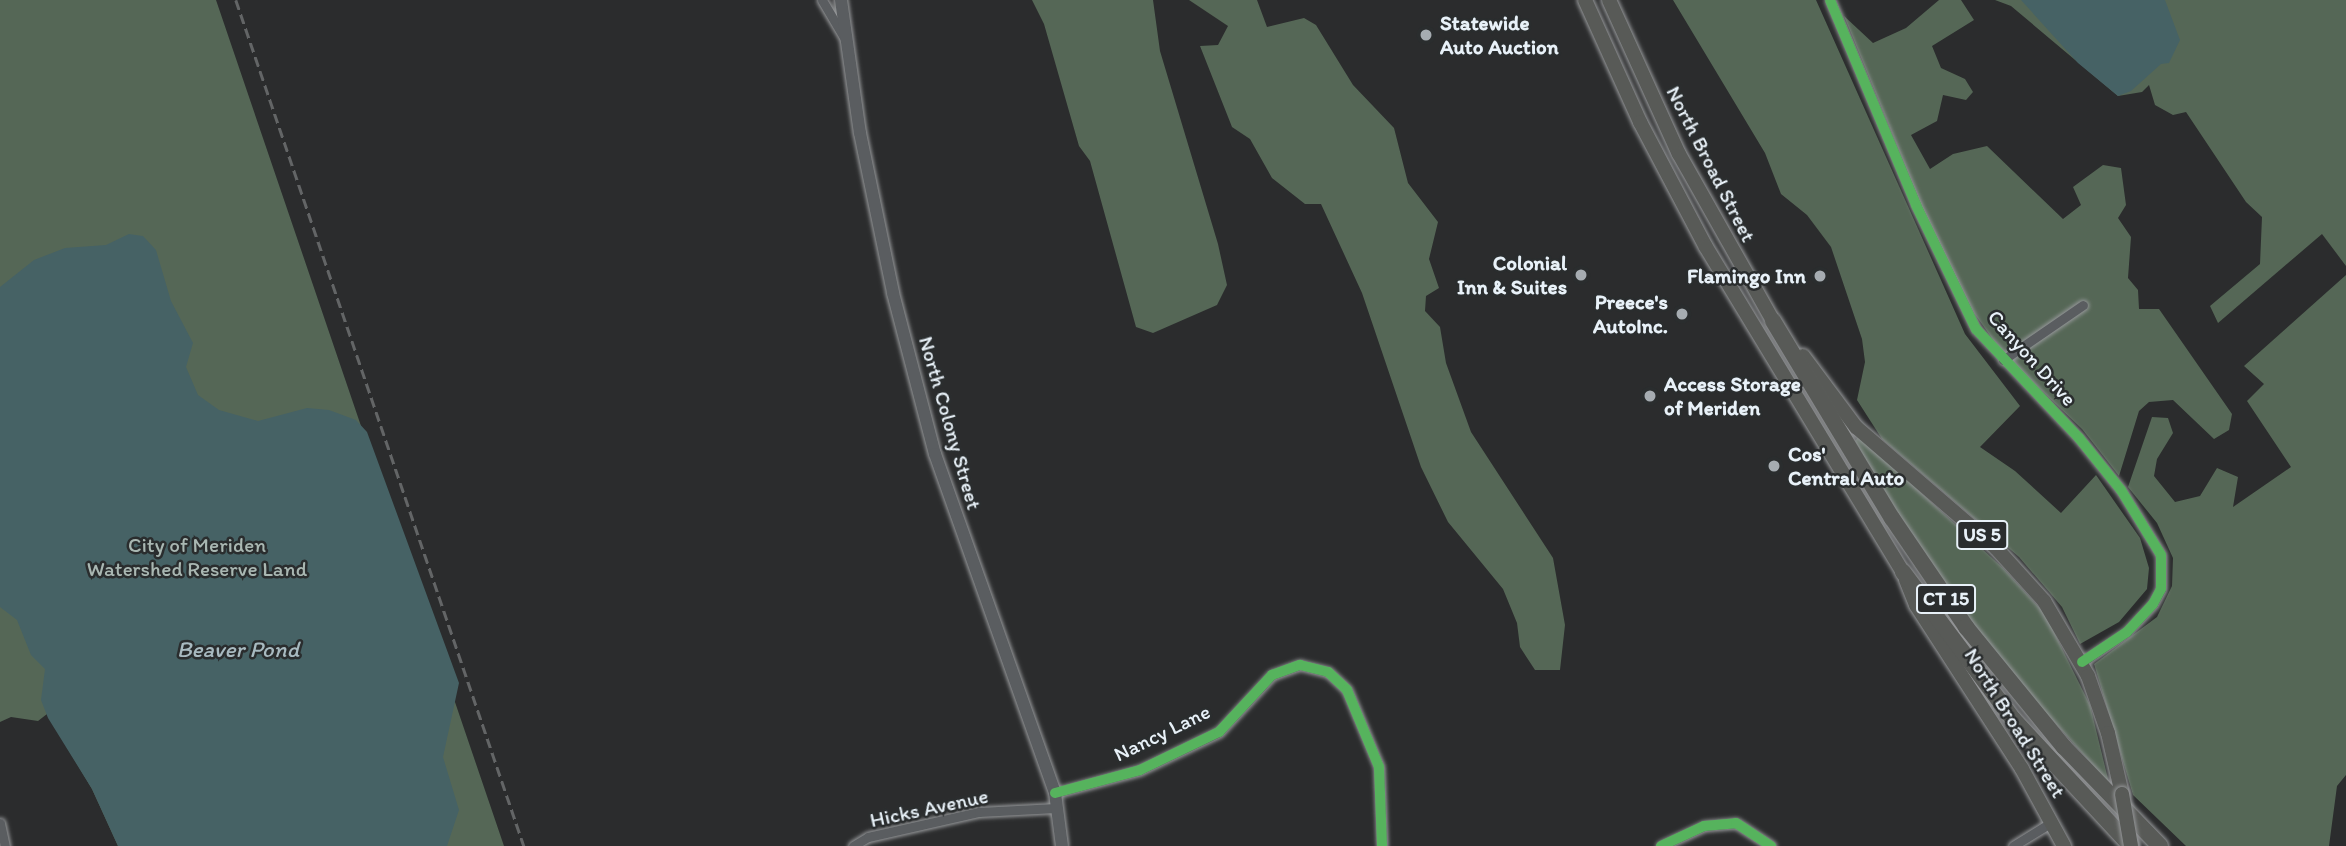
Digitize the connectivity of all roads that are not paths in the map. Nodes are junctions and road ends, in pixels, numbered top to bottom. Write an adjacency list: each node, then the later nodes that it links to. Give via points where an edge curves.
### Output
1 (822, 0): 6 (street)
2 (841, 0): 6 (main road, North Colony Street)
3 (1585, 0): 10 (main road, North Broad Street, via 1661,165 1716,266)
4 (1609, 0): 8 (main road, North Broad Street / US 5, via 1679,154)
5 (1830, 0): 9 (street, Canyon Drive, via 1954,289 1976,329)
6 (846, 40): 12 (main road, North Colony Street, via 893,293 935,454)
7 (2083, 305): 9 (street)
8 (1773, 321): 11 (main road, North Broad Street / US 5, via 1856,427 2015,566 2052,611); 25 (highway, CT 15, via 1892,518 1966,627 2064,747)
9 (2003, 360): 11 (street, Canyon Drive, via 2079,438 2127,500 2161,555 2161,589 2153,604 2127,632)
10 (1903, 572): 14 (main road, North Broad Street, via 1911,596); 24 (highway, CT 15, via 2013,719)
11 (2082, 662): 24 (main road, North Broad Street / US 5, bridge, via 2109,733)
12 (1055, 793): 13 (main road, North Colony Street); 19 (street, Nancy Lane, via 1140,770 1219,732 1272,675 1300,665 1328,672 1347,690 1379,767)
13 (1056, 808): 17 (street, Hicks Avenue, via 979,812 868,837); 18 (main road, North Colony Street)
14 (2052, 822): 22 (street); 23 (main road, North Broad Street)
15 (0, 823): 16 (street)
16 (5, 846)
17 (853, 846)
18 (1062, 846)
19 (1382, 846)
20 (1661, 846): 21 (street, via 1704,826 1736,823)
21 (1771, 846)
22 (2013, 846)
23 (2064, 846)
24 (2131, 846)
25 (2160, 846)

